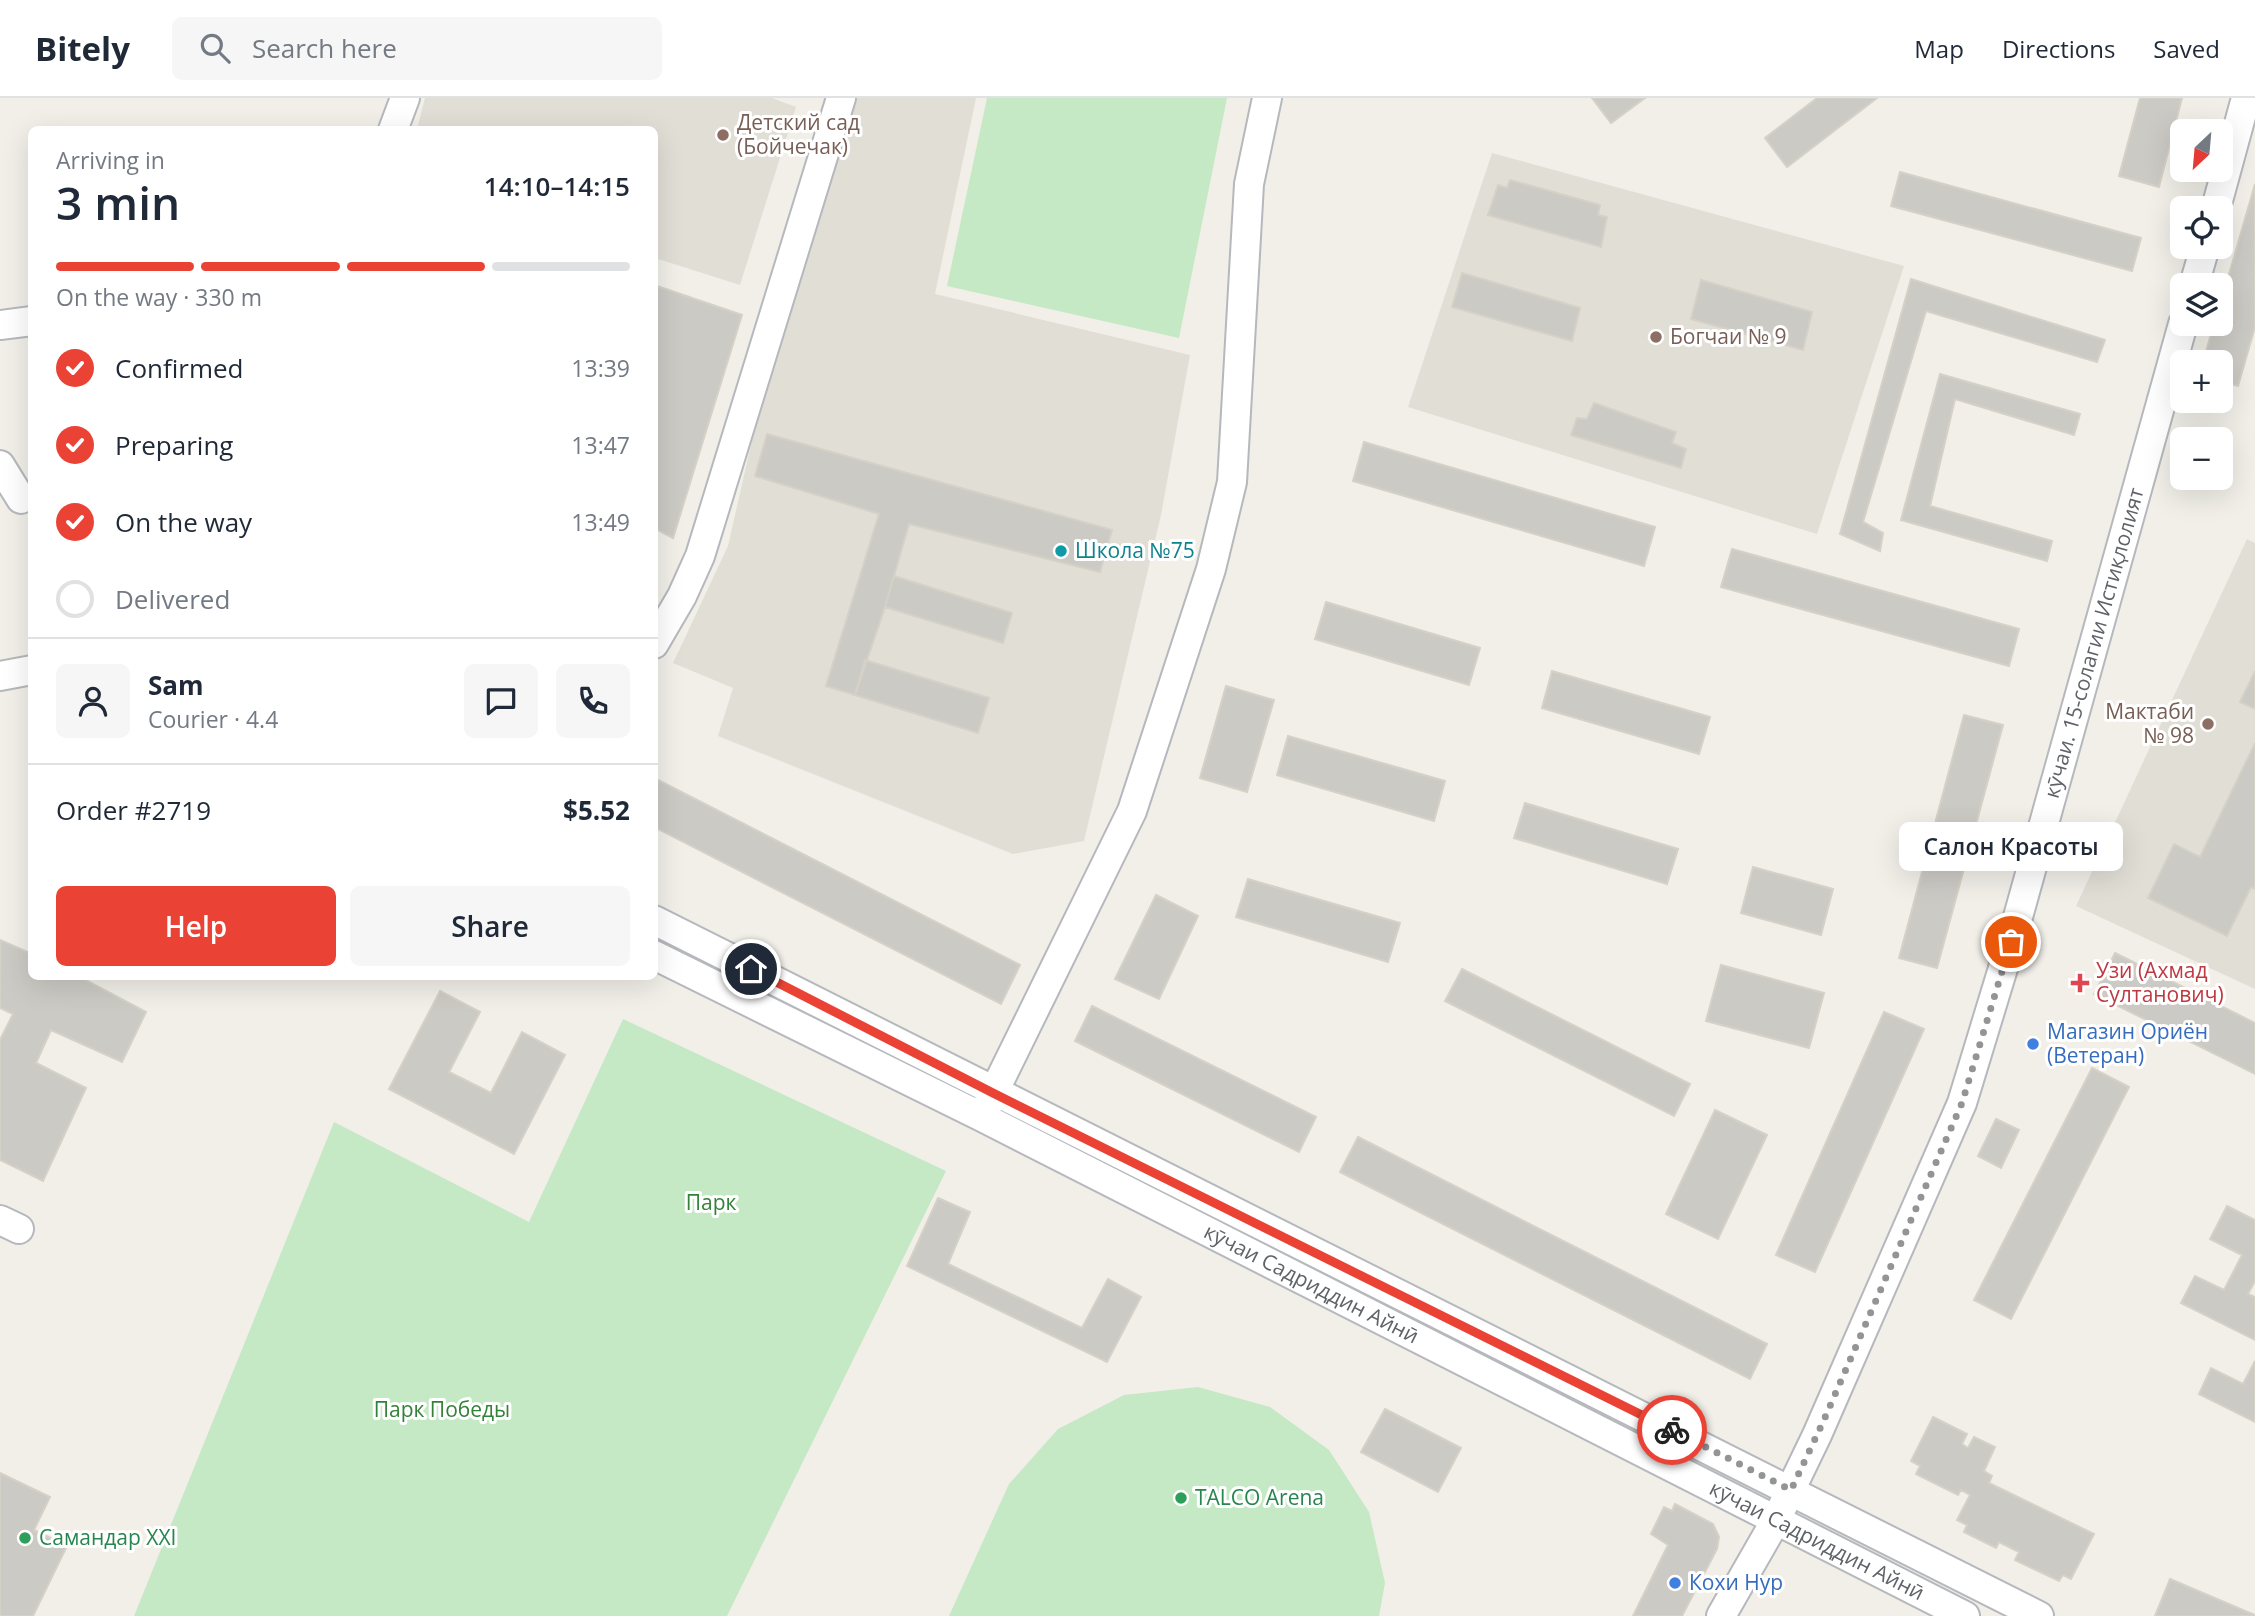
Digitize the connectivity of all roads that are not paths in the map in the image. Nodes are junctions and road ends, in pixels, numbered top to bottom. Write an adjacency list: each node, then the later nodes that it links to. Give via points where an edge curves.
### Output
1 (405, 98): 5 (street)
2 (841, 98): 12 (street, via 700,556)
3 (1267, 98): 17 (street, via 1249,184 1231,482 1210,569 1132,811)
4 (2246, 98): 6 (street)
5 (394, 126)
6 (2219, 196)
7 (28, 322): 8 (street)
8 (0, 325)
9 (2180, 336): 18 (street, кӯчаи. 15-солагии Истиқлолият, via 1962,1103)
10 (0, 465): 11 (street)
11 (17, 501)
12 (658, 638)
13 (28, 671): 14 (street)
14 (0, 676)
15 (658, 922): 17 (street, кӯчаи Садриддин Айнӣ)
16 (658, 957): 17 (street, кӯчаи Садриддин Айнӣ)
17 (987, 1105): 18 (street, кӯчаи Садриддин Айнӣ); 19 (street, кӯчаи Садриддин Айнӣ)
18 (1791, 1490): 19 (street, кӯчаи. 15-солагии Истиқлолият); 22 (street, кӯчаи Садриддин Айнӣ)
19 (1776, 1520): 20 (street, кӯчаи. 15-солагии Истиқлолият); 21 (street, кӯчаи Садриддин Айнӣ)
20 (1721, 1616)
21 (1965, 1616)
22 (2039, 1616)

